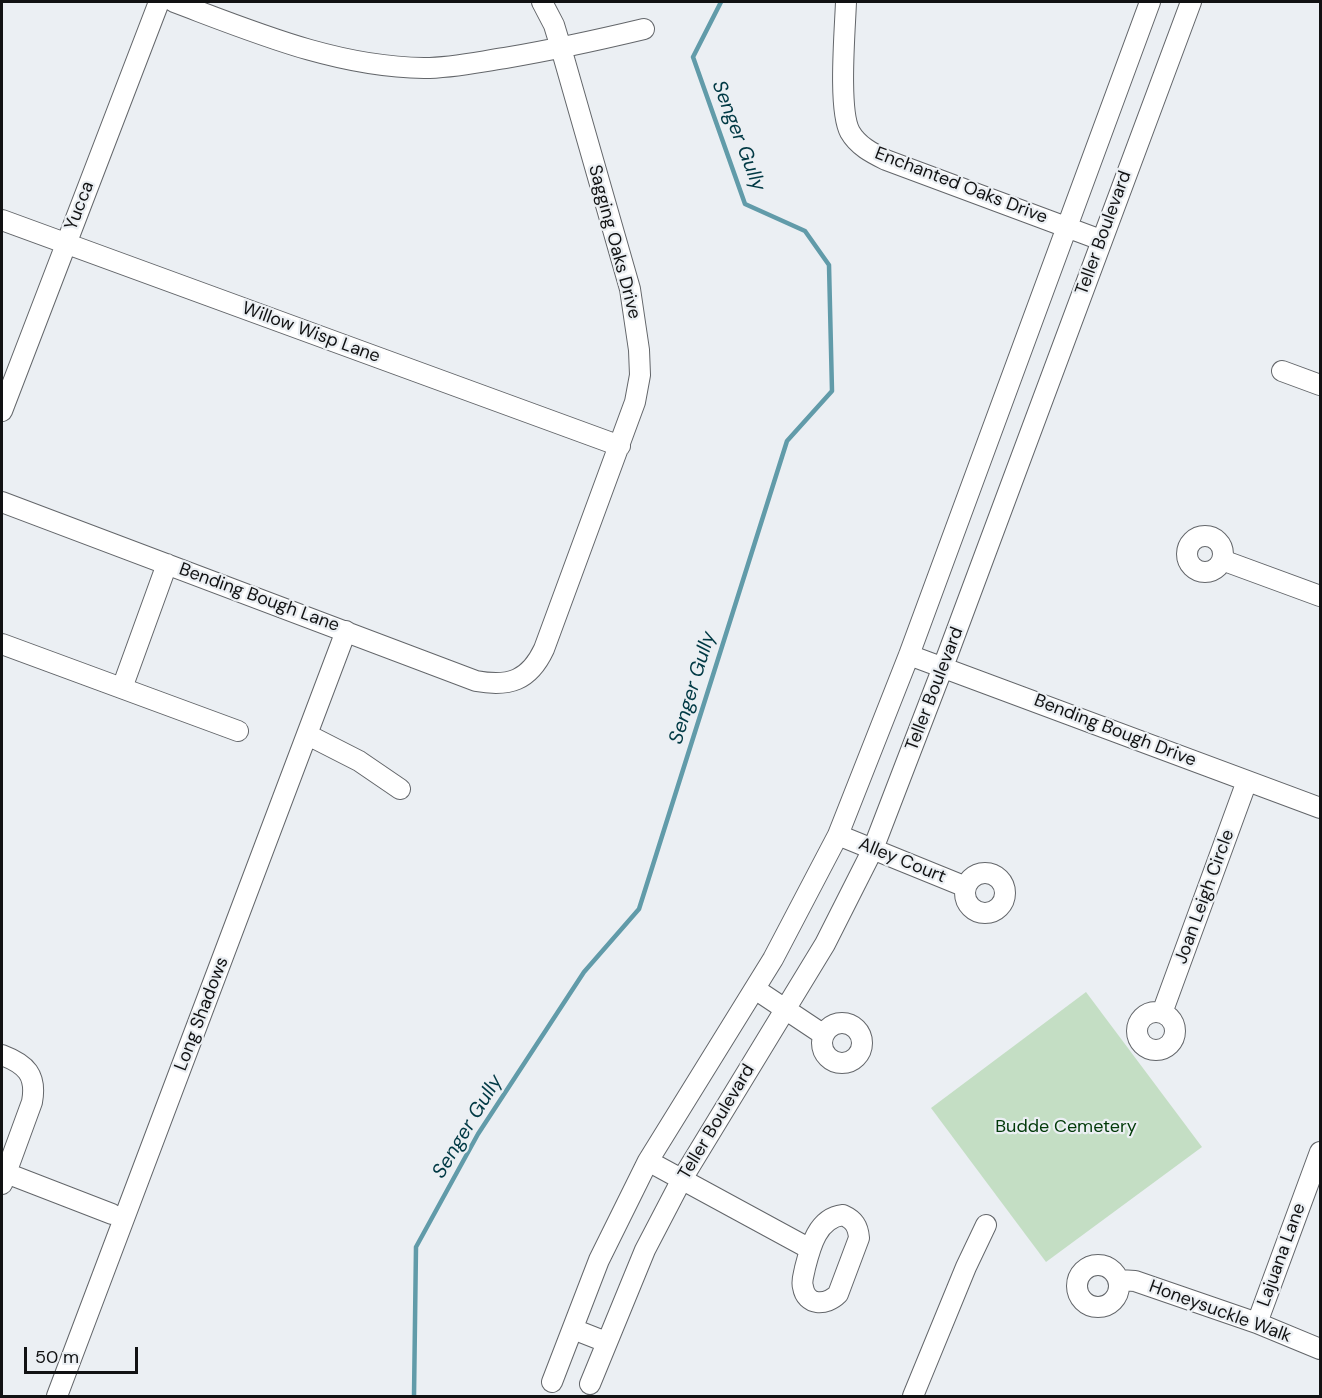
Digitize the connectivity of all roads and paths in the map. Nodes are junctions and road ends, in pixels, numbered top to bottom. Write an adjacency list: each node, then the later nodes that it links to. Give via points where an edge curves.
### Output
1 (159, 2): 12 (street, Yucca)
2 (174, 2): 8 (street, via 284,43 384,65 453,67)
3 (542, 2): 8 (street, Sagging Oaks Drive)
4 (846, 2): 10 (street, Enchanted Oaks Drive, via 843,113 858,143 886,160)
5 (1150, 2): 10 (street, Teller Boulevard)
6 (1191, 2): 11 (street, Teller Boulevard)
7 (644, 29): 8 (street)
8 (561, 48): 16 (street, Sagging Oaks Drive, via 636,322 640,375)
9 (2, 220): 12 (street, Willow Wisp Lane)
10 (1068, 227): 11 (street, Enchanted Oaks Drive); 23 (street, Teller Boulevard)
11 (1101, 240): 24 (street, Teller Boulevard)
12 (65, 243): 15 (street, Yucca); 16 (street, Willow Wisp Lane)
13 (1282, 371): 14 (street)
14 (1320, 385)
15 (2, 411)
16 (620, 446): 25 (street, Sagging Oaks Drive, via 544,649 533,667)
17 (2, 502): 19 (street, Bending Bough Lane)
18 (1222, 560): 20 (street)
19 (167, 564): 21 (street, Bending Bough Lane); 26 (street)
20 (1320, 597)
21 (346, 631): 25 (street, Bending Bough Lane, via 476,681); 28 (street, Long Shadows)
22 (2, 644): 26 (street)
23 (909, 655): 24 (street, Bending Bough Drive); 32 (street, Teller Boulevard)
24 (943, 667): 29 (street, Bending Bough Drive); 33 (street, Teller Boulevard)
25 (518, 680)
26 (122, 688): 27 (street)
27 (238, 731)
28 (308, 735): 30 (street, via 359,761); 54 (street, Long Shadows)
29 (1247, 781): 31 (street, Bending Bough Drive); 37 (street, Joan Leigh Circle)
30 (400, 789)
31 (1320, 808)
32 (838, 835): 33 (street, Alley Court); 35 (street, Teller Boulevard)
33 (873, 849): 34 (street, Alley Court); 36 (street, Teller Boulevard)
34 (966, 887)
35 (755, 989): 36 (street); 41 (street, Teller Boulevard)
36 (786, 1010): 38 (street); 43 (street, Teller Boulevard)
37 (1162, 1013)
38 (824, 1035)
39 (2, 1055): 42 (street, via 20,1064 32,1077 34,1093)
40 (1320, 1152): 48 (street, Lajuana Lane)
41 (648, 1161): 43 (street); 49 (street, Teller Boulevard, via 599,1260)
42 (4, 1179): 44 (street)
43 (682, 1179): 46 (street); 50 (street, Teller Boulevard, via 645,1250)
44 (112, 1214)
45 (986, 1225): 55 (street)
46 (810, 1249)
47 (1119, 1280): 48 (street, Honeysuckle Walk, via 1135,1281)
48 (1257, 1323): 51 (street, Honeysuckle Walk)
49 (573, 1329): 50 (street); 52 (street, Teller Boulevard)
50 (606, 1342): 53 (street, Teller Boulevard)
51 (1320, 1349)
52 (552, 1382)
53 (590, 1384)
54 (57, 1396)
55 (913, 1396)

